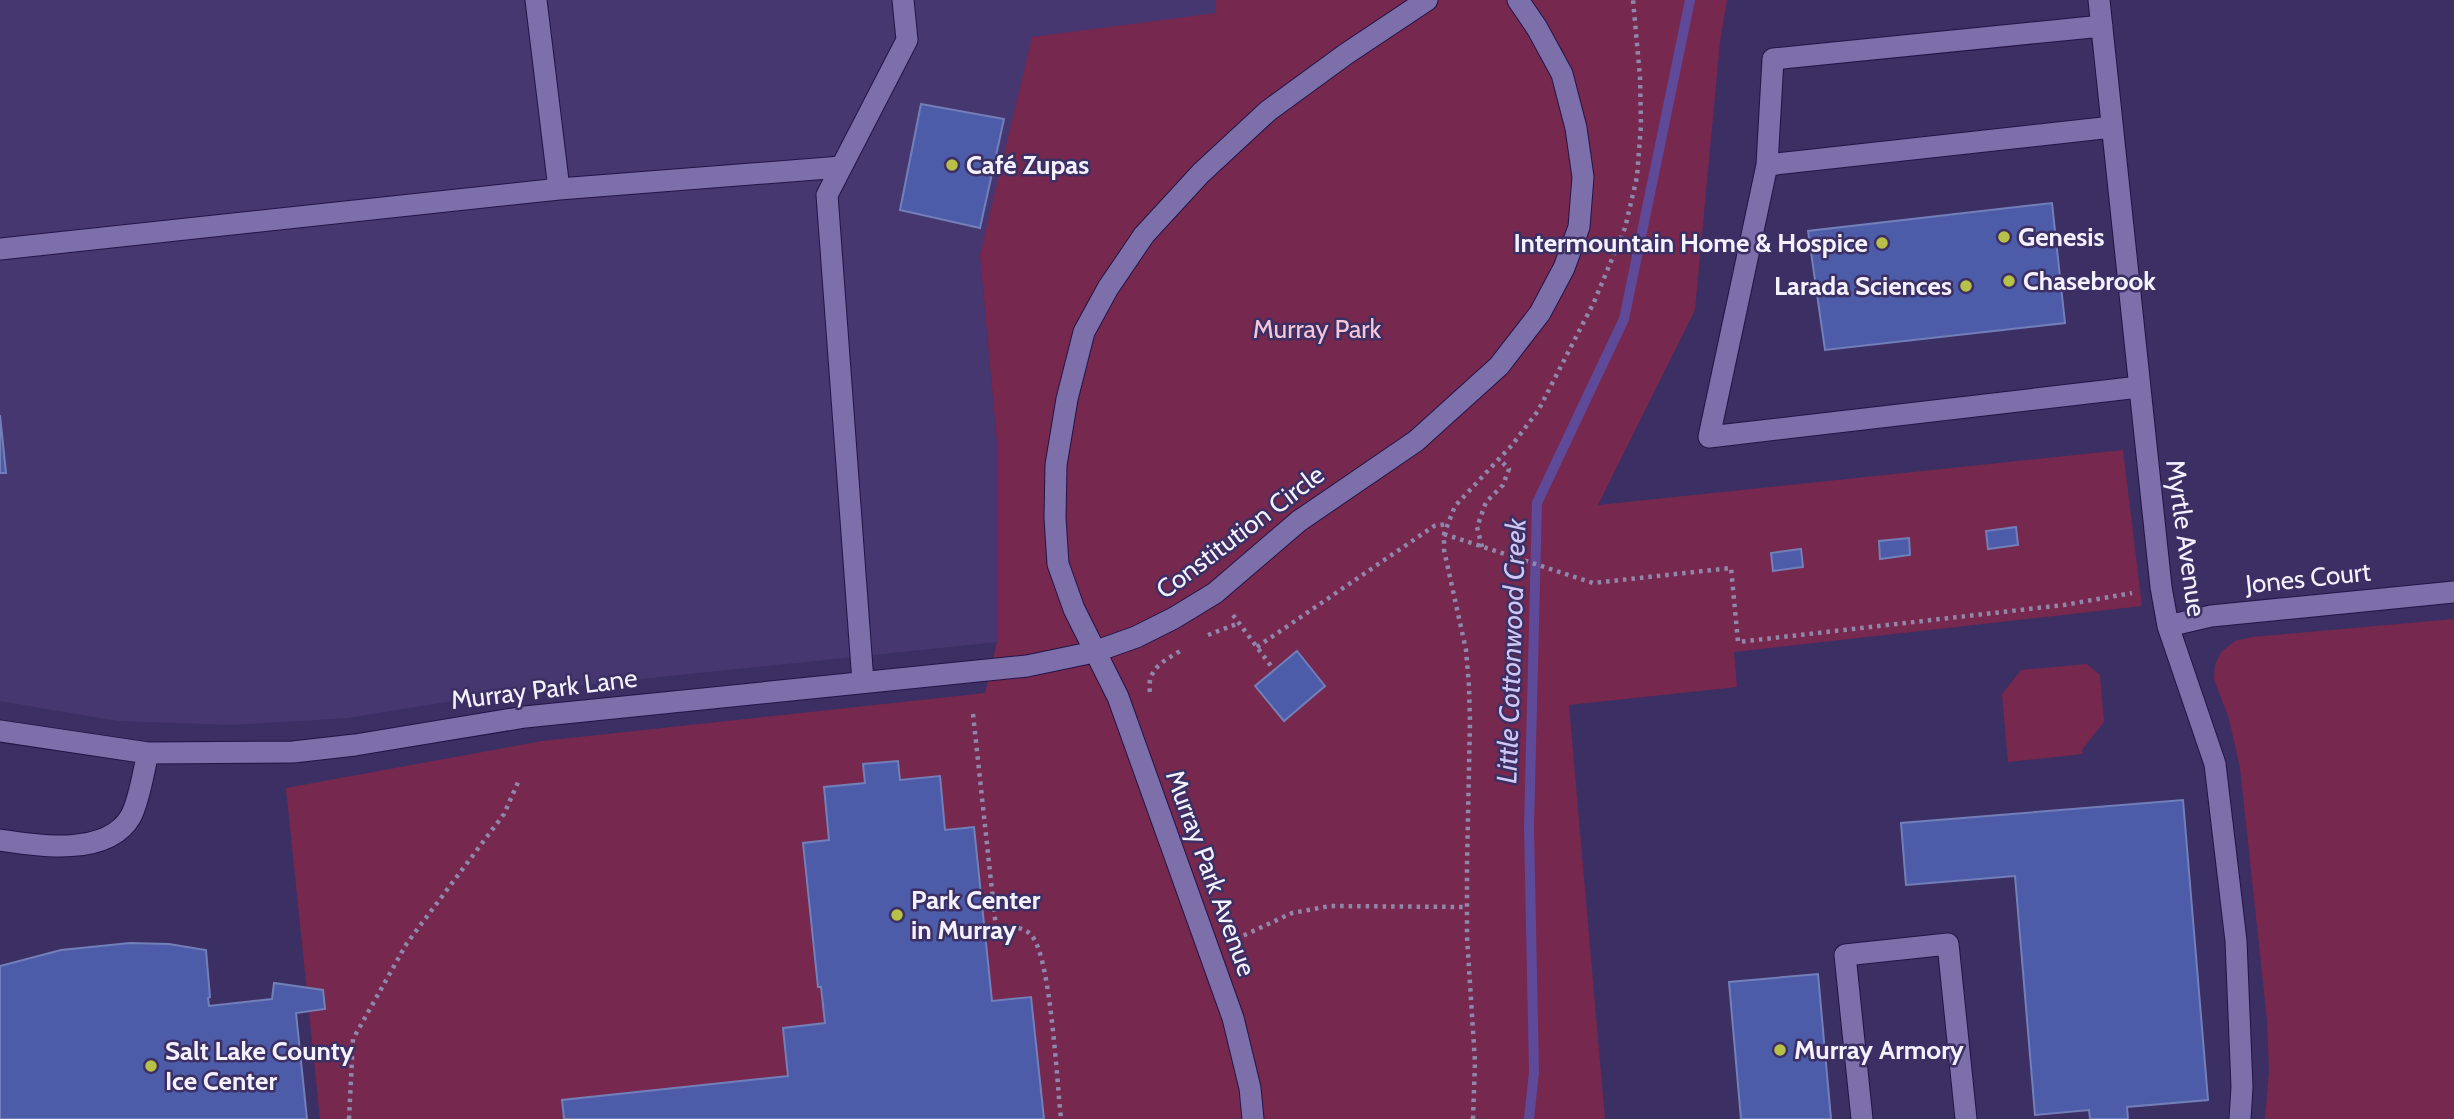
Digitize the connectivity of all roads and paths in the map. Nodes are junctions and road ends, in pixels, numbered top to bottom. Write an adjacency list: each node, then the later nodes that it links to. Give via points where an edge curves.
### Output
1 (536, 0): 11 (street)
2 (903, 0): 10 (street, via 907,40)
3 (1427, 0): 26 (street, via 1268,111 1201,173 1144,235 1084,332 1056,465 1055,518 1058,564)
4 (1518, 0): 20 (street, Constitution Circle, via 1562,74 1576,128 1583,177 1580,227 1564,268 1540,313 1499,366 1416,441 1299,520)
5 (1633, 0): 14 (path, via 1641,125 1637,177 1625,228 1561,371 1538,411)
6 (2099, 0): 7 (street, Myrtle Avenue)
7 (2102, 26): 8 (street, Myrtle Avenue); 9 (street, via 1773,59)
8 (2112, 127): 9 (street); 13 (street, Myrtle Avenue)
9 (1767, 165): 13 (street, via 1709,437)
10 (841, 167): 11 (street); 28 (street, via 827,195)
11 (559, 189): 12 (street)
12 (0, 250)
13 (2139, 387): 18 (street, Myrtle Avenue)
14 (1499, 460): 15 (path, via 1455,506); 17 (path, via 1509,469 1503,485 1486,502 1477,527)
15 (1447, 524): 16 (path); 24 (path, via 1434,526)
16 (1444, 534): 17 (path); 35 (path, via 1469,685)
17 (1483, 547): 18 (path, via 1593,583 1731,568 1738,642 2064,605)
18 (2161, 587): 22 (street, Myrtle Avenue)
19 (2454, 592): 22 (street, Jones Court, via 2211,616)
20 (1215, 593): 21 (path); 26 (street, Constitution Circle, via 1136,637)
21 (1239, 624): 23 (path); 24 (path)
22 (2168, 626): 45 (street, Myrtle Avenue, via 2215,764 2236,941)
23 (1200, 640)
24 (1257, 647): 27 (path)
25 (1184, 649): 29 (path, via 1151,675)
26 (1094, 652): 28 (street, Murray Park Lane, via 1027,666); 41 (street, Murray Park Avenue, via 1118,697 1233,1018)
27 (1274, 670)
28 (863, 682): 32 (street, Murray Park Lane, via 525,717 293,752)
29 (1150, 695)
30 (973, 714): 40 (path, via 996,928 1023,929 1034,938 1047,981)
31 (0, 732): 32 (street, Murray Park Lane)
32 (148, 753): 34 (street, via 132,814 107,838 69,846)
33 (519, 780): 39 (path, via 504,814 407,943 353,1040)
34 (0, 840)
35 (1467, 907): 37 (path, via 1330,906 1292,913); 42 (path, via 1475,1062)
36 (1232, 928): 37 (path)
37 (1235, 939): 38 (path)
38 (1239, 951)
39 (349, 1119)
40 (1061, 1119)
41 (1253, 1119)
42 (1473, 1119)
43 (1862, 1119): 44 (street, via 1845,955 1948,944)
44 (1966, 1119)
45 (2240, 1119)

